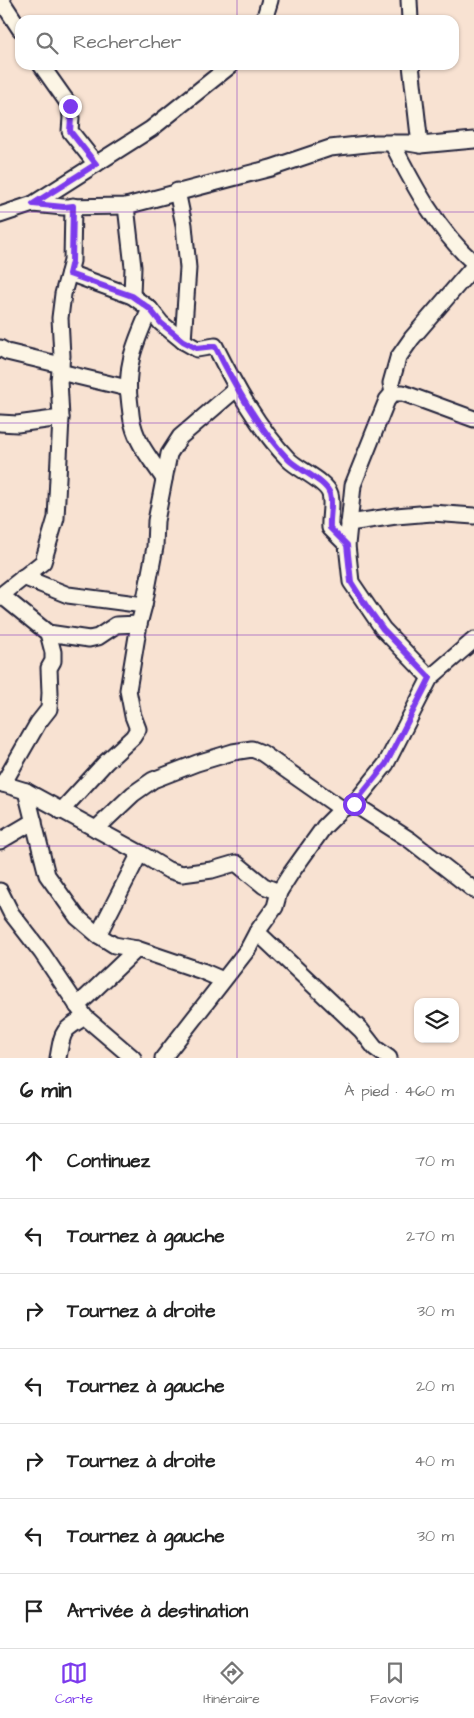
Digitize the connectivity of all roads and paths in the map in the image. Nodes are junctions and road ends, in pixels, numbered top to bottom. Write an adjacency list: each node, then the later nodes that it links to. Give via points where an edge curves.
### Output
1 (1, 0): 6 (street)
2 (270, 0): 4 (street)
3 (408, 1): 5 (street)
4 (266, 15)
5 (409, 15)
6 (15, 21)
7 (45, 70): 13 (street, via 70,106 70,131)
8 (225, 70): 13 (street, via 151,129)
9 (412, 70): 12 (street)
10 (474, 140): 12 (street)
11 (392, 143): 12 (street); 14 (street, via 330,148 271,168); 19 (street, via 424,204)
12 (420, 145)
13 (96, 164): 15 (street)
14 (177, 191): 17 (street); 23 (street, via 188,268)
15 (33, 204): 16 (street); 18 (street)
16 (73, 206): 17 (street); 20 (street)
17 (126, 206): 21 (street, via 133,267)
18 (0, 215)
19 (474, 264): 28 (street, via 398,358 391,383)
20 (69, 274): 21 (street); 25 (street, via 62,294)
21 (132, 296): 22 (street)
22 (150, 309): 23 (street); 26 (street, via 132,354)
23 (183, 341): 27 (street, via 197,348 215,346)
24 (0, 348): 25 (street)
25 (60, 368): 26 (street); 29 (street)
26 (127, 388): 32 (street, via 133,425 143,448)
27 (237, 388): 32 (street, via 180,437 169,454); 35 (street, via 261,426 289,460 325,486 330,494 330,528)
28 (393, 393): 30 (street, via 403,393); 34 (street, via 387,400 353,485)
29 (61, 418): 31 (street); 36 (street, via 56,518 43,562)
30 (474, 419)
31 (0, 423)
32 (164, 478): 38 (street)
33 (474, 516): 34 (street, via 396,516)
34 (349, 523): 35 (street)
35 (347, 545): 42 (street, via 351,582 383,629)
36 (23, 577): 37 (street); 38 (street, via 68,595)
37 (0, 595): 40 (street)
38 (144, 605): 39 (street)
39 (139, 624): 40 (street, via 116,626 89,639); 46 (street, via 128,690 132,716 138,729)
40 (48, 633): 43 (street, via 53,652 49,668 49,709)
41 (474, 640): 42 (street)
42 (430, 678): 45 (street, via 386,764)
43 (2, 783): 44 (street)
44 (26, 791): 46 (street); 47 (street)
45 (348, 806): 48 (street, via 262,752 252,749 197,763 153,780 133,794); 51 (street, via 410,840); 53 (street, via 324,827)
46 (62, 811): 48 (street)
47 (34, 821): 49 (street); 55 (street, via 47,876 76,917)
48 (96, 830): 50 (street)
49 (0, 841)
50 (140, 853): 53 (street, via 168,870 182,874 236,863 264,886); 55 (street)
51 (474, 890)
52 (0, 891): 58 (street, via 11,913)
53 (280, 892): 54 (street, via 275,907)
54 (257, 932): 57 (street); 62 (street)
55 (98, 935): 56 (street, via 114,945)
56 (137, 950): 57 (street); 58 (street)
57 (223, 980): 61 (street)
58 (81, 1011): 59 (street, via 62,1034); 60 (street)
59 (58, 1058)
60 (133, 1058)
61 (163, 1058)
62 (389, 1058)

